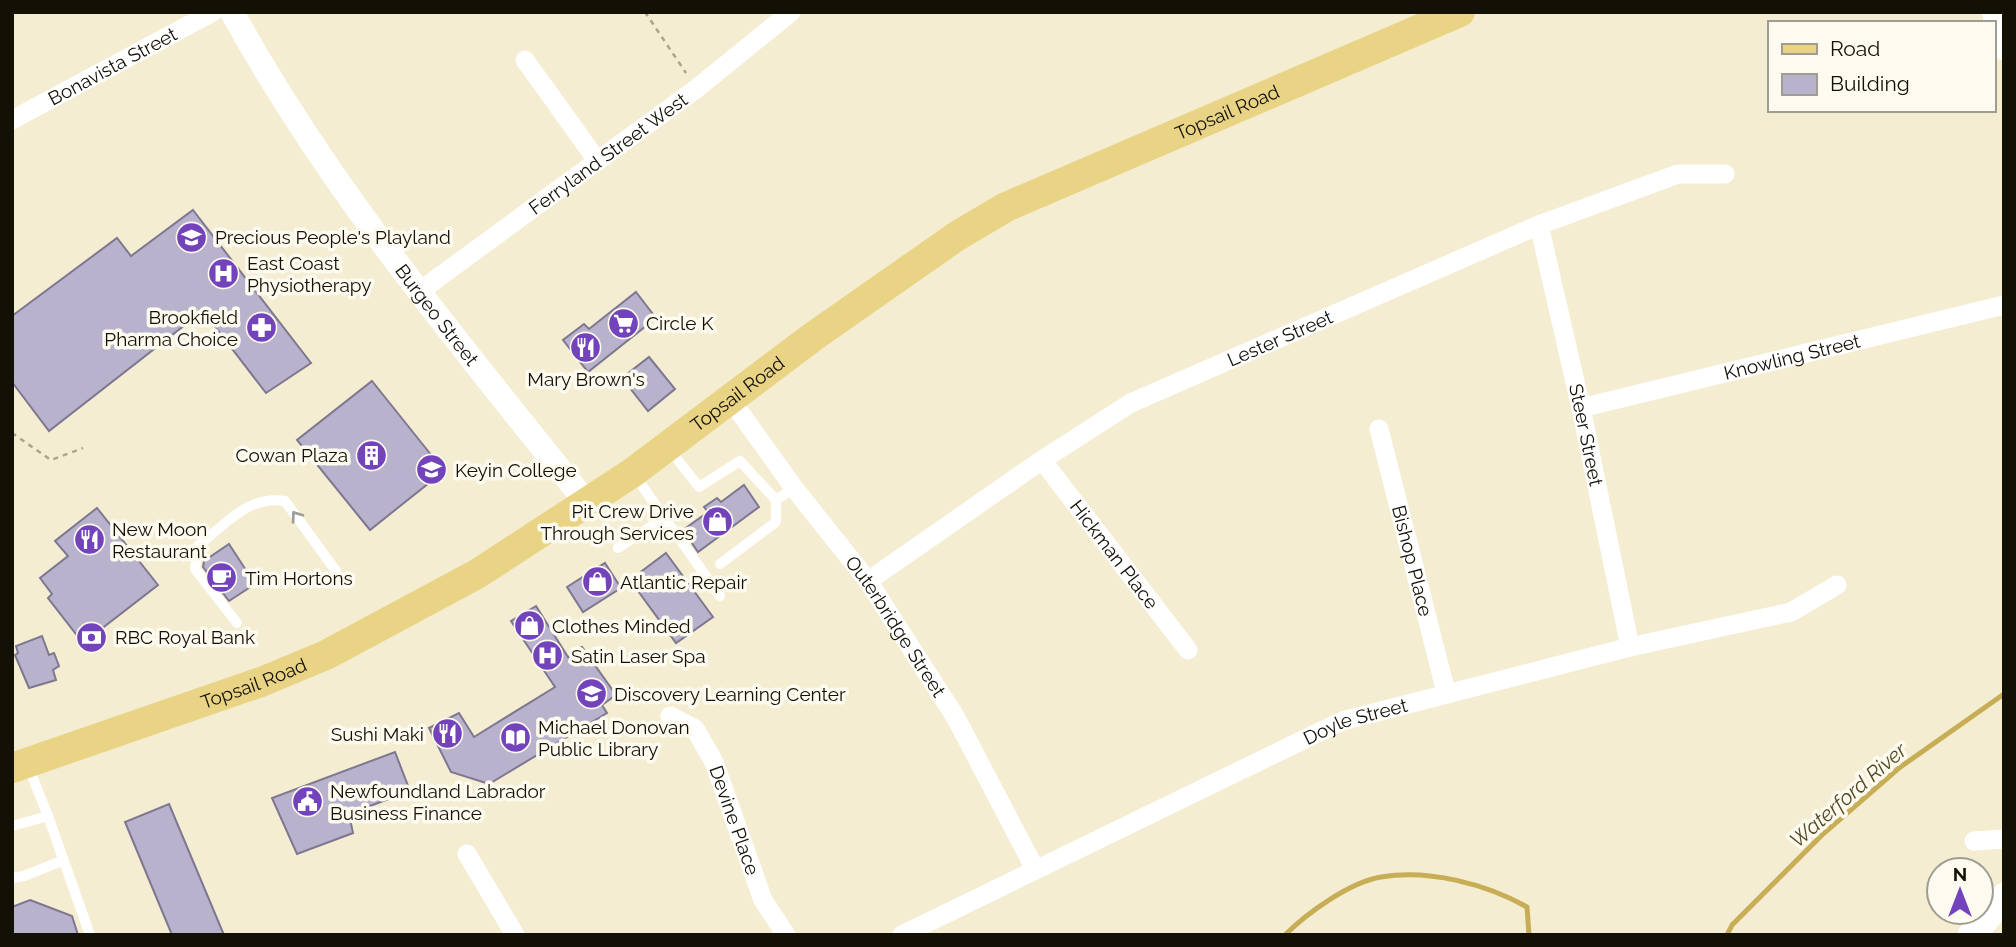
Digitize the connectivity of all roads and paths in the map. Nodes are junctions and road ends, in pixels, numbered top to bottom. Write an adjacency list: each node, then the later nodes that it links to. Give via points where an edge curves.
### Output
1 (213, 12): 10 (street, Bonavista Street)
2 (232, 12): 14 (street, Burgeo Street, via 270,82 333,178)
3 (645, 12): 9 (path)
4 (791, 12): 9 (street, Ferryland Street West)
5 (1460, 12): 16 (main road, Topsail Road, via 1006,207 814,336)
6 (1996, 12): 7 (main road)
7 (2004, 46)
8 (525, 60): 11 (street)
9 (696, 89): 11 (street, Ferryland Street West)
10 (12, 120)
11 (596, 159): 14 (street, Ferryland Street West)
12 (1725, 174): 13 (street, Lester Street, via 1678,174)
13 (1539, 225): 17 (street, Steer Street); 22 (street, Lester Street, via 1131,402)
14 (420, 291): 26 (street, Burgeo Street)
15 (2004, 305): 17 (street, Knowling Street)
16 (731, 400): 20 (main road, Topsail Road); 24 (street, Outerbridge Street)
17 (1581, 408): 35 (street, Steer Street)
18 (1379, 429): 37 (street, Bishop Place)
19 (12, 433): 21 (path, via 51,460)
20 (667, 447): 23 (main road, Topsail Road); 25 (lane, via 699,487 740,461)
21 (83, 448)
22 (1042, 460): 31 (street, Lester Street); 36 (street, Hickman Place)
23 (632, 473): 26 (main road, Topsail Road); 27 (lane)
24 (794, 488): 25 (lane); 31 (street, Outerbridge Street)
25 (776, 500): 29 (lane, via 776,522)
26 (585, 501): 39 (main road, Topsail Road, via 477,574 326,655)
27 (664, 518): 28 (lane); 33 (lane)
28 (618, 548)
29 (720, 564)
30 (336, 571): 34 (lane, one-way to 34, via 285,501 268,498 253,502 198,546 195,556 195,569)
31 (868, 581): 46 (street, Outerbridge Street, via 956,718)
32 (1837, 585): 35 (street, Doyle Street, via 1791,612)
33 (720, 596)
34 (237, 623)
35 (1630, 647): 37 (street, Doyle Street)
36 (1188, 650)
37 (1446, 692): 46 (street, Doyle Street, via 1342,721)
38 (670, 716): 51 (street, Devine Place, via 695,729 714,762 763,900)
39 (20, 766): 40 (lane)
40 (48, 816): 41 (lane); 45 (lane)
41 (12, 826)
42 (2004, 839): 43 (street)
43 (1974, 841)
44 (467, 854): 50 (street)
45 (64, 860): 47 (lane); 49 (lane)
46 (1035, 869): 52 (street, Doyle Street)
47 (12, 878)
48 (2004, 897): 53 (main road)
49 (90, 935)
50 (515, 935)
51 (786, 935)
52 (902, 935)
53 (1972, 935)

